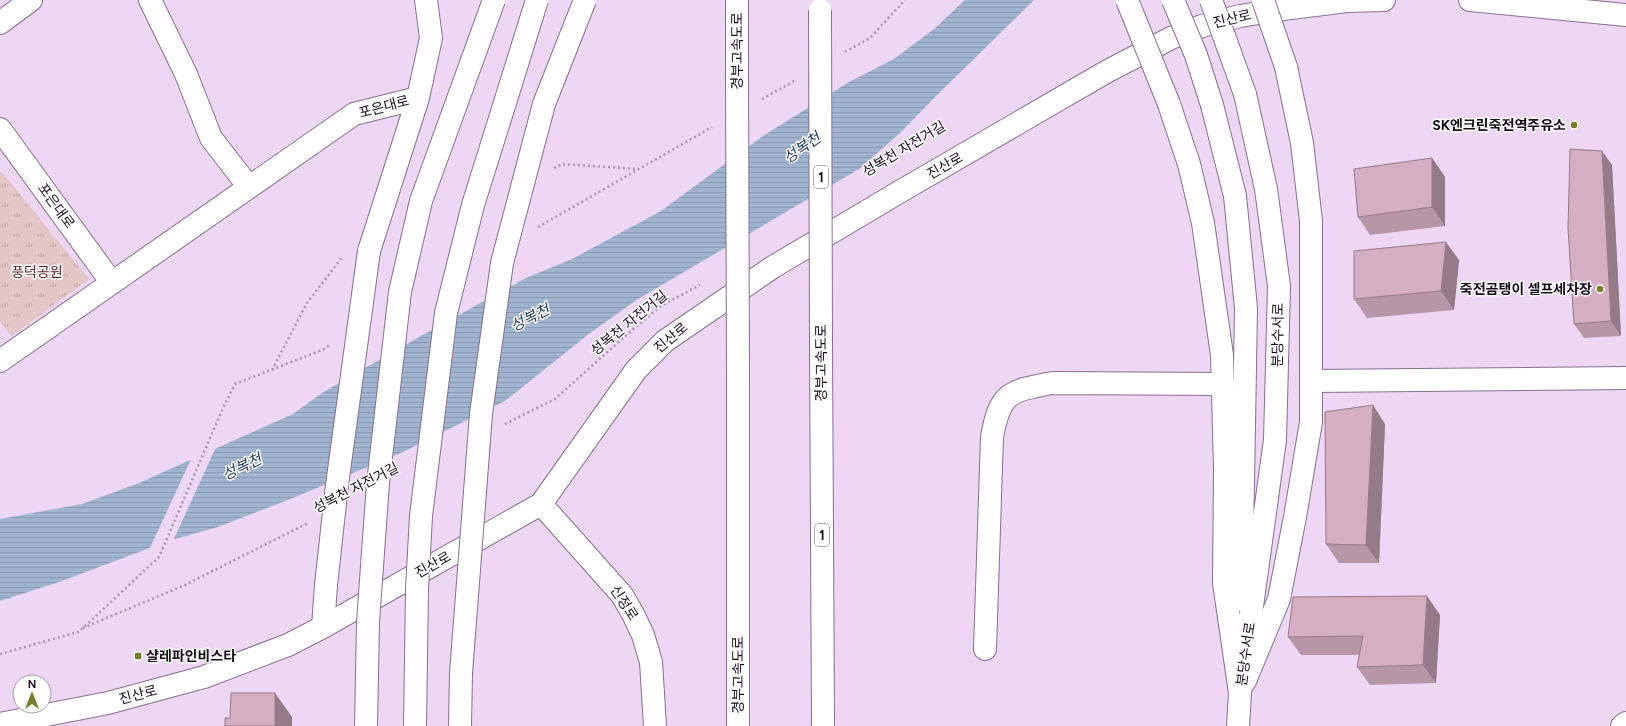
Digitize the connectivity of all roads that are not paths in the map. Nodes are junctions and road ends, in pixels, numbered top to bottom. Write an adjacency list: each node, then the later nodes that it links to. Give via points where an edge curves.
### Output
1 (32, 0): 16 (main road)
2 (150, 0): 19 (main road, via 186,74 211,138)
3 (426, 0): 17 (main road, 포은대로, via 432,38)
4 (494, 0): 31 (main road, bridge, via 421,201 400,292 377,491 368,622)
5 (537, 0): 32 (main road, bridge, via 473,205 446,313 421,516)
6 (584, 0): 33 (main road, bridge, via 544,104 502,263 481,414 461,673)
7 (738, 0): 35 (main road, 경부고속도로, bridge)
8 (1127, 0): 24 (main road, bridge, via 1169,104 1189,164 1204,223 1222,355)
9 (1174, 0): 28 (main road, 분당수서로, bridge, via 1212,105 1235,196 1246,308)
10 (1211, 0): 28 (main road, 분당수서로, bridge, via 1245,94 1266,189 1279,286 1275,440)
11 (1263, 0): 23 (main road, bridge, via 1286,67 1302,143 1312,221)
12 (1384, 0): 25 (main road, 진산로, via 1291,8 1240,16 1202,26 1171,38 1106,72 773,267 665,341 636,370)
13 (1470, 0): 15 (main road)
14 (820, 5): 36 (main road, 경부고속도로 / 1, bridge)
15 (1626, 14)
16 (0, 23)
17 (418, 98): 19 (main road, 포은대로, via 354,114); 26 (main road, bridge, via 369,251 337,485)
18 (0, 129): 20 (main road, 포은대로)
19 (249, 187): 20 (main road, 포은대로)
20 (112, 283): 21 (main road, 포은대로)
21 (0, 361)
22 (1626, 378): 23 (main road)
23 (1311, 381): 28 (main road, via 1311,422 1279,599)
24 (1222, 384): 27 (main road, via 1052,383 1015,391 1004,400 996,416 992,437); 28 (main road, via 1225,470 1224,583)
25 (541, 504): 26 (main road, 진산로); 34 (main road, 신정로, via 622,595 644,635 651,662)
26 (324, 627): 30 (main road, 진산로, via 288,645 204,677 108,703)
27 (985, 649)
28 (1240, 693): 37 (main road)
29 (1626, 723): 38 (main road)
30 (0, 724)
31 (366, 726)
32 (415, 726)
33 (460, 726)
34 (655, 726)
35 (738, 726)
36 (823, 726)
37 (1238, 726)
38 (1622, 726)

